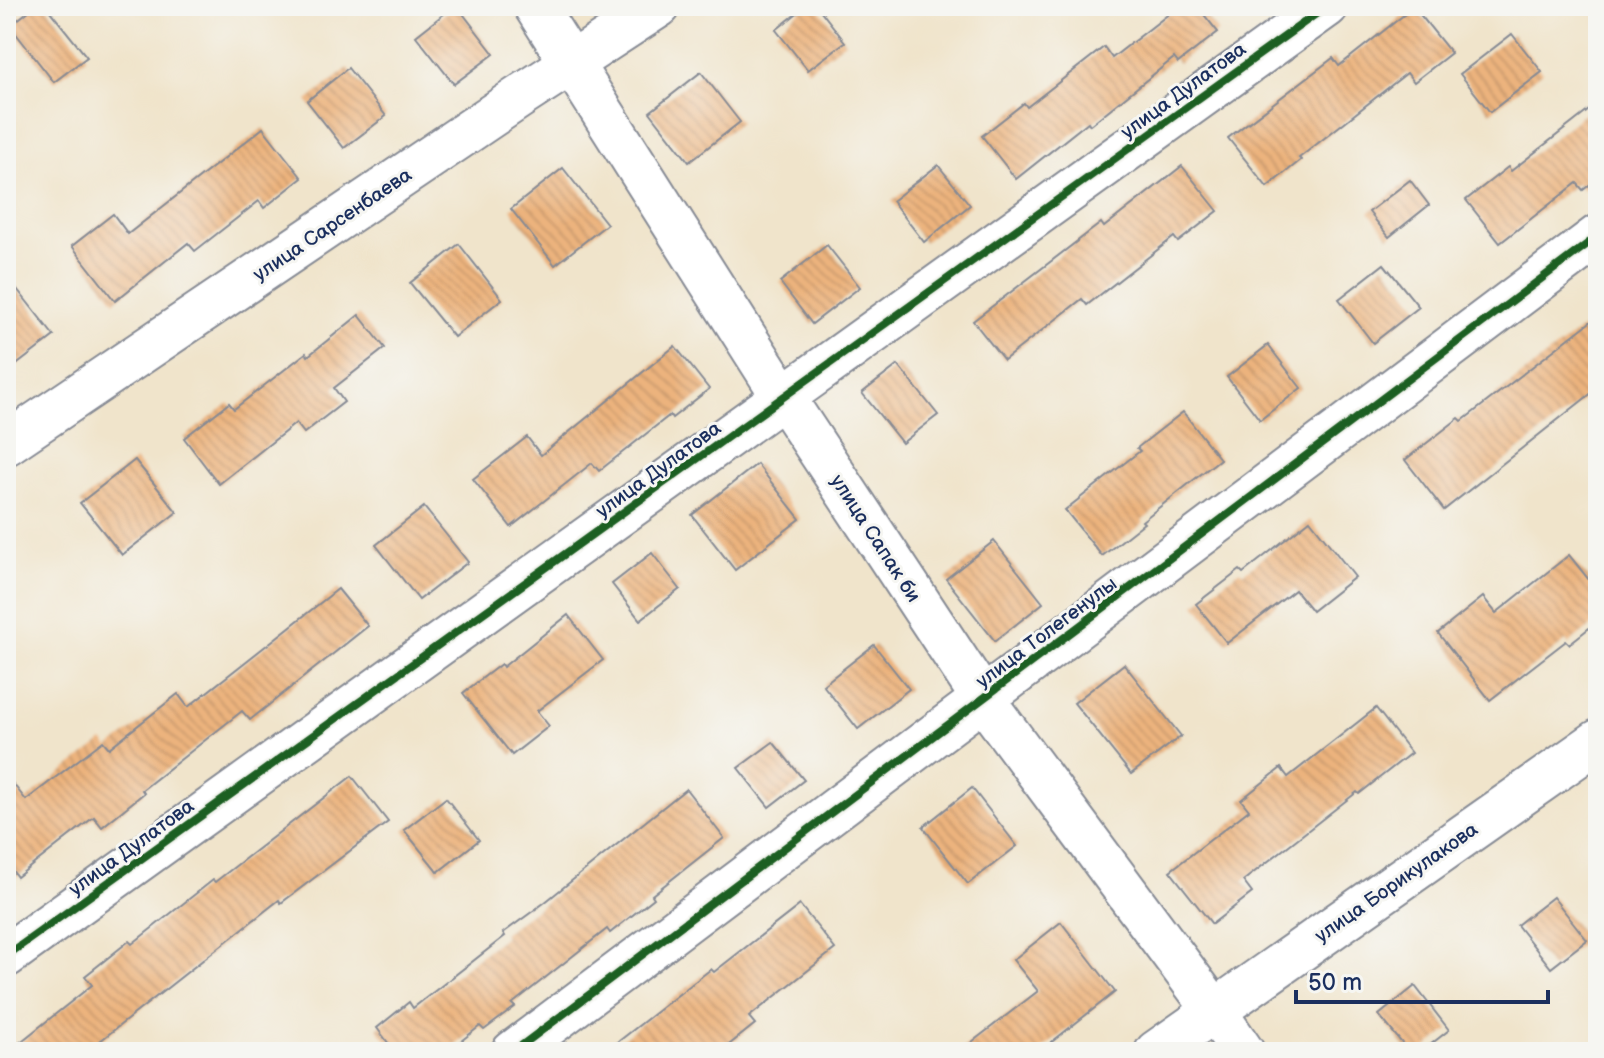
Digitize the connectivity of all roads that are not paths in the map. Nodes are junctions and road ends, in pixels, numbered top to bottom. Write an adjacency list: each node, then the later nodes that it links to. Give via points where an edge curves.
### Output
1 (535, 6): 4 (street, улица Сапак би)
2 (659, 6): 4 (street, улица Сарсенбаева)
3 (1327, 6): 6 (street, улица Дулатова)
4 (571, 63): 6 (street, улица Сапак би); 7 (street, улица Сарсенбаева)
5 (1598, 236): 8 (street, улица Толегенулы)
6 (784, 398): 8 (street, улица Сапак би); 10 (street, улица Дулатова)
7 (6, 444)
8 (983, 699): 11 (street, улица Сапак би); 12 (street, улица Толегенулы)
9 (1598, 741): 11 (street, улица Борикулакова)
10 (6, 956)
11 (1214, 1010): 13 (street, улица Борикулакова); 14 (street, улица Сапак би)
12 (513, 1052)
13 (1156, 1052)
14 (1243, 1052)

